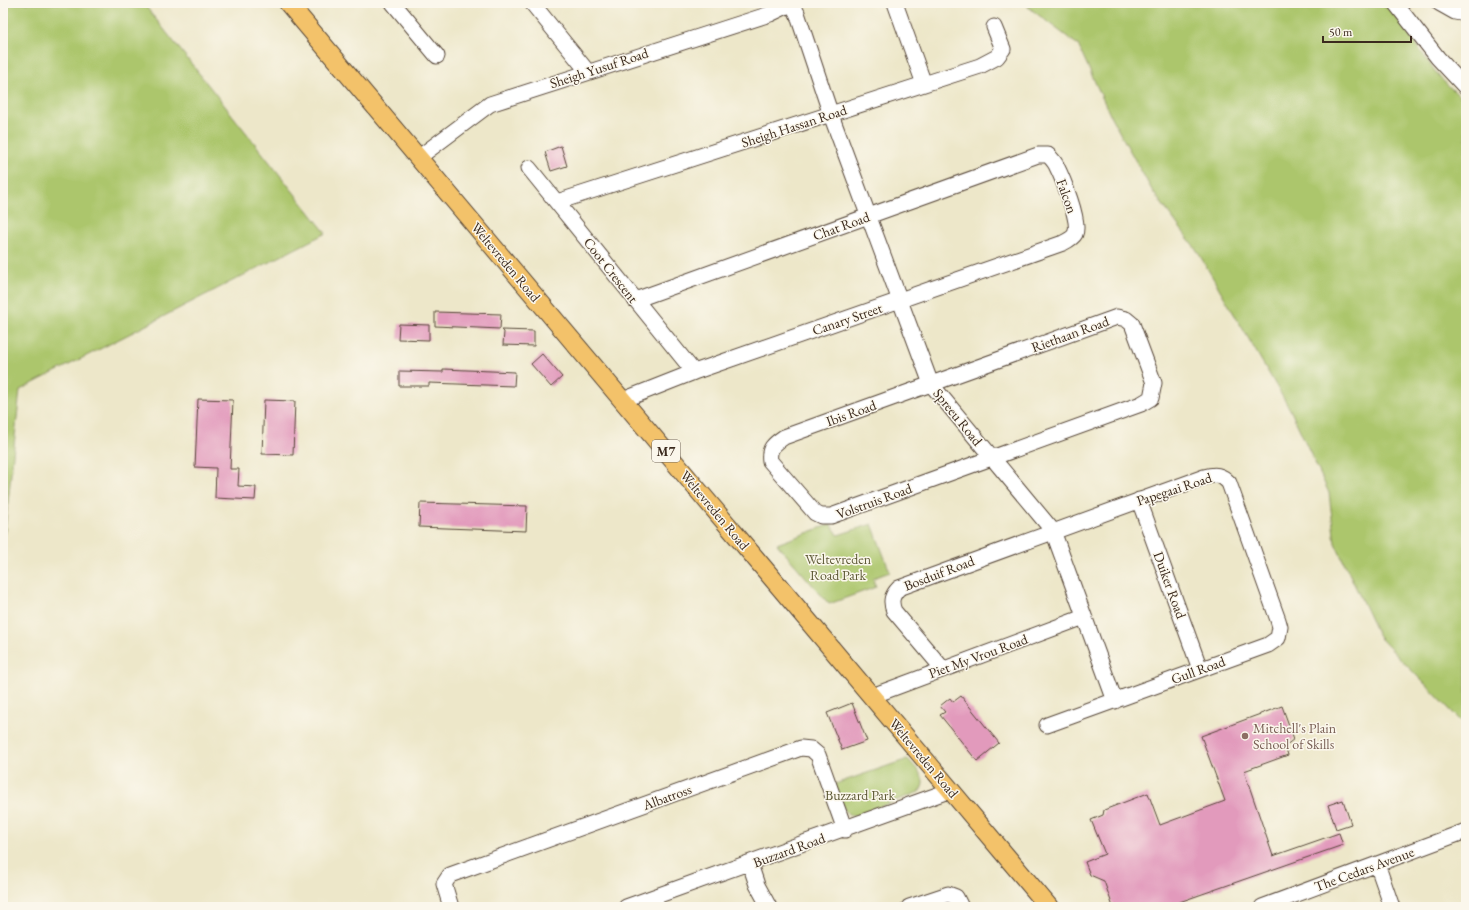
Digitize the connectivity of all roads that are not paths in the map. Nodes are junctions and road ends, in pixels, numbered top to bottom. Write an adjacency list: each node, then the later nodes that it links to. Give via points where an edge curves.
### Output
1 (288, 3): 16 (main road, Weltevreden Road / M7)
2 (393, 3): 10 (street)
3 (532, 3): 11 (street)
4 (895, 3): 12 (street)
5 (1395, 3): 13 (street, via 1438,58)
6 (1439, 3): 8 (street, via 1455,12)
7 (792, 4): 11 (street, Sheigh Yusuf Road, via 770,14); 14 (street, Spreeu Road)
8 (1466, 14)
9 (994, 27): 12 (street, Sheigh Hassan Road, via 1003,46 997,57 980,66)
10 (437, 56)
11 (588, 72): 16 (street, Sheigh Yusuf Road, via 490,104)
12 (924, 84): 14 (street, Sheigh Hassan Road)
13 (1466, 88)
14 (831, 115): 18 (street, Sheigh Hassan Road); 19 (street, Spreeu Road)
15 (1048, 155): 19 (street, Chat Road, via 1038,156); 20 (street, Falcon, via 1055,163 1075,216 1077,227)
16 (418, 158): 25 (main road, Weltevreden Road / M7)
17 (529, 168): 18 (street, Coot Crescent)
18 (557, 202): 21 (street, Coot Crescent)
19 (868, 216): 21 (street, Chat Road); 22 (street, Spreeu Road)
20 (1072, 238): 22 (street, Canary Street)
21 (634, 300): 23 (street, Coot Crescent)
22 (899, 301): 23 (street, Canary Street); 24 (street, Spreeu Road)
23 (694, 372): 25 (street, Canary Street)
24 (931, 384): 26 (street, Ibis Road, via 784,437); 27 (street, Spreeu Road); 27 (street, Riethaan Road, via 1117,317 1132,324 1154,383 1151,398 1141,404)
25 (623, 400): 34 (main road, Weltevreden Road / M7)
26 (773, 444): 27 (street, Volstruis Road, via 769,454 770,461 814,513 826,517)
27 (992, 459): 29 (street, Spreeu Road)
28 (1139, 500): 29 (street, Papegaai Road); 31 (street, Papegaai Road, via 1204,477 1219,475 1225,478 1229,482 1278,620); 33 (street, Duiker Road)
29 (1053, 531): 30 (street, Spreeu Road); 32 (street, Bosduif Road, via 907,584 894,593 894,611)
30 (1084, 617): 32 (street, Piet My Vrou Road); 35 (street, Spreeu Road)
31 (1278, 638): 33 (street, Gull Road, via 1268,645)
32 (943, 669): 34 (street, Piet My Vrou Road)
33 (1200, 669): 35 (street, Gull Road)
34 (872, 696): 37 (main road, Weltevreden Road / M7)
35 (1115, 701): 36 (street, Gull Road)
36 (1047, 725)
37 (951, 790): 38 (street, Buzzard Road); 47 (main road, Weltevreden Road / M7)
38 (845, 830): 40 (street, Buzzard Road); 42 (street, Albatross, via 818,755 811,749 804,748 450,875 444,884)
39 (1466, 831): 41 (street, The Cedars Avenue)
40 (750, 864): 43 (street, Buzzard Road); 44 (street)
41 (1377, 864): 48 (street, The Cedars Avenue); 49 (street)
42 (451, 907)
43 (626, 907)
44 (768, 907)
45 (909, 907): 46 (street, via 948,894 956,897)
46 (961, 907)
47 (1049, 907)
48 (1262, 907)
49 (1392, 907)

